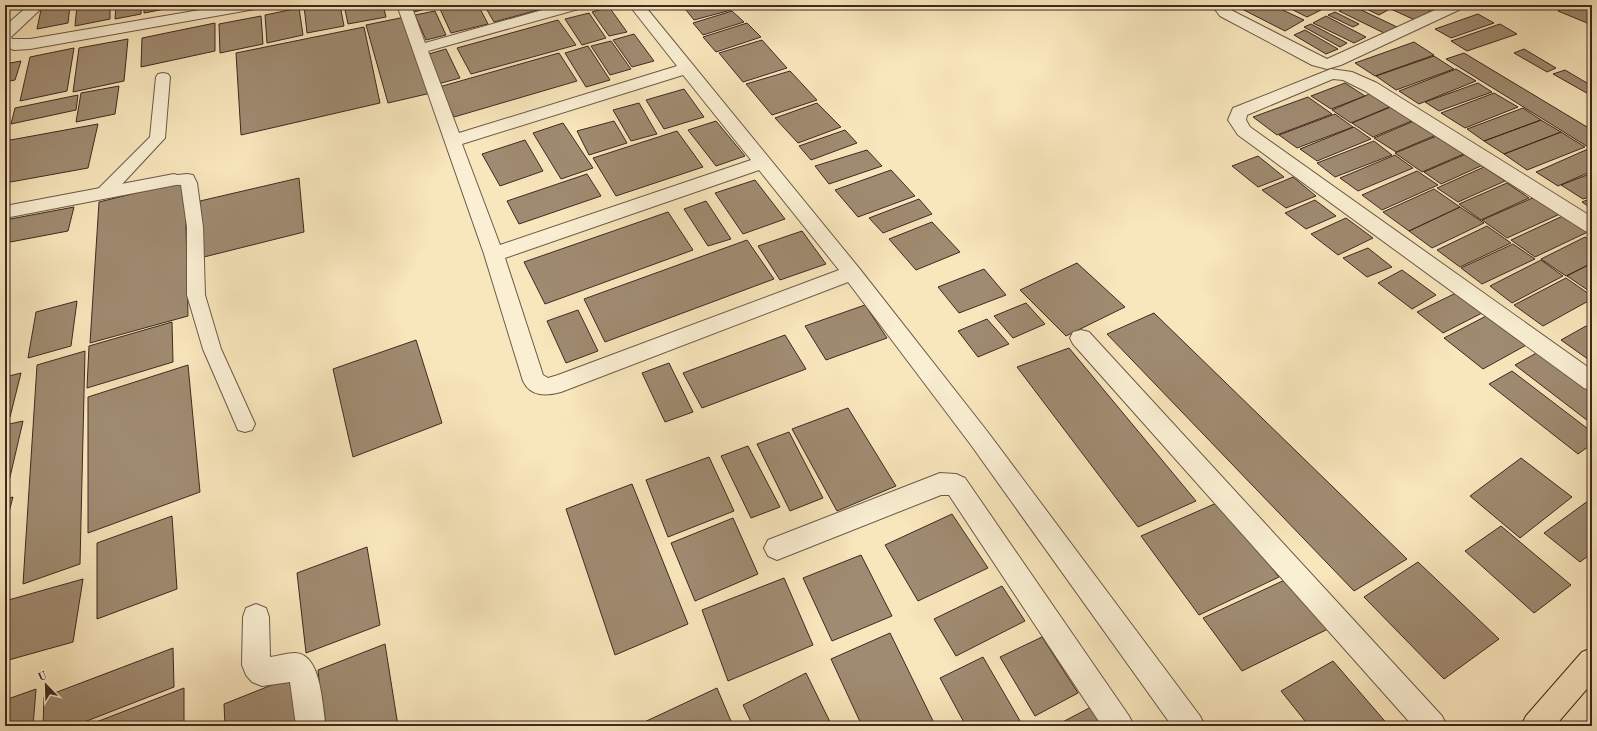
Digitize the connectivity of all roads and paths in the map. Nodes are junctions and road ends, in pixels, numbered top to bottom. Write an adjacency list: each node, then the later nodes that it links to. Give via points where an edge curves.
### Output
1 (38, 5): 8 (street)
2 (254, 5): 9 (street, via 30,44 14,45)
3 (404, 5): 10 (street)
4 (577, 5): 10 (street)
5 (636, 5): 11 (street)
6 (1228, 5): 7 (street, via 1222,8 1225,13 1318,62 1328,64)
7 (1458, 5)
8 (5, 34)
9 (5, 40)
10 (419, 49): 13 (street)
11 (688, 68): 13 (street); 14 (street)
12 (163, 77): 16 (lane, via 157,138)
13 (452, 141): 19 (street)
14 (763, 162): 19 (street); 20 (street)
15 (174, 180): 16 (street); 23 (lane, via 187,179 189,183 195,227 196,295 212,350)
16 (105, 192): 17 (street)
17 (5, 212)
18 (1592, 226): 22 (street, via 1371,87 1346,75 1331,74 1239,112 1238,120 1244,131)
19 (494, 254): 20 (street, via 534,381 546,387)
20 (852, 273): 29 (street, via 979,438)
21 (1080, 338): 30 (street)
22 (1592, 382)
23 (245, 424)
24 (776, 548): 28 (street, via 940,484 956,485)
25 (256, 617): 27 (street, via 256,664 262,672 296,667 303,673)
26 (1592, 662): 31 (main road)
27 (311, 726)
28 (1119, 726)
29 (1190, 726)
30 (1432, 726)
31 (1536, 726)

